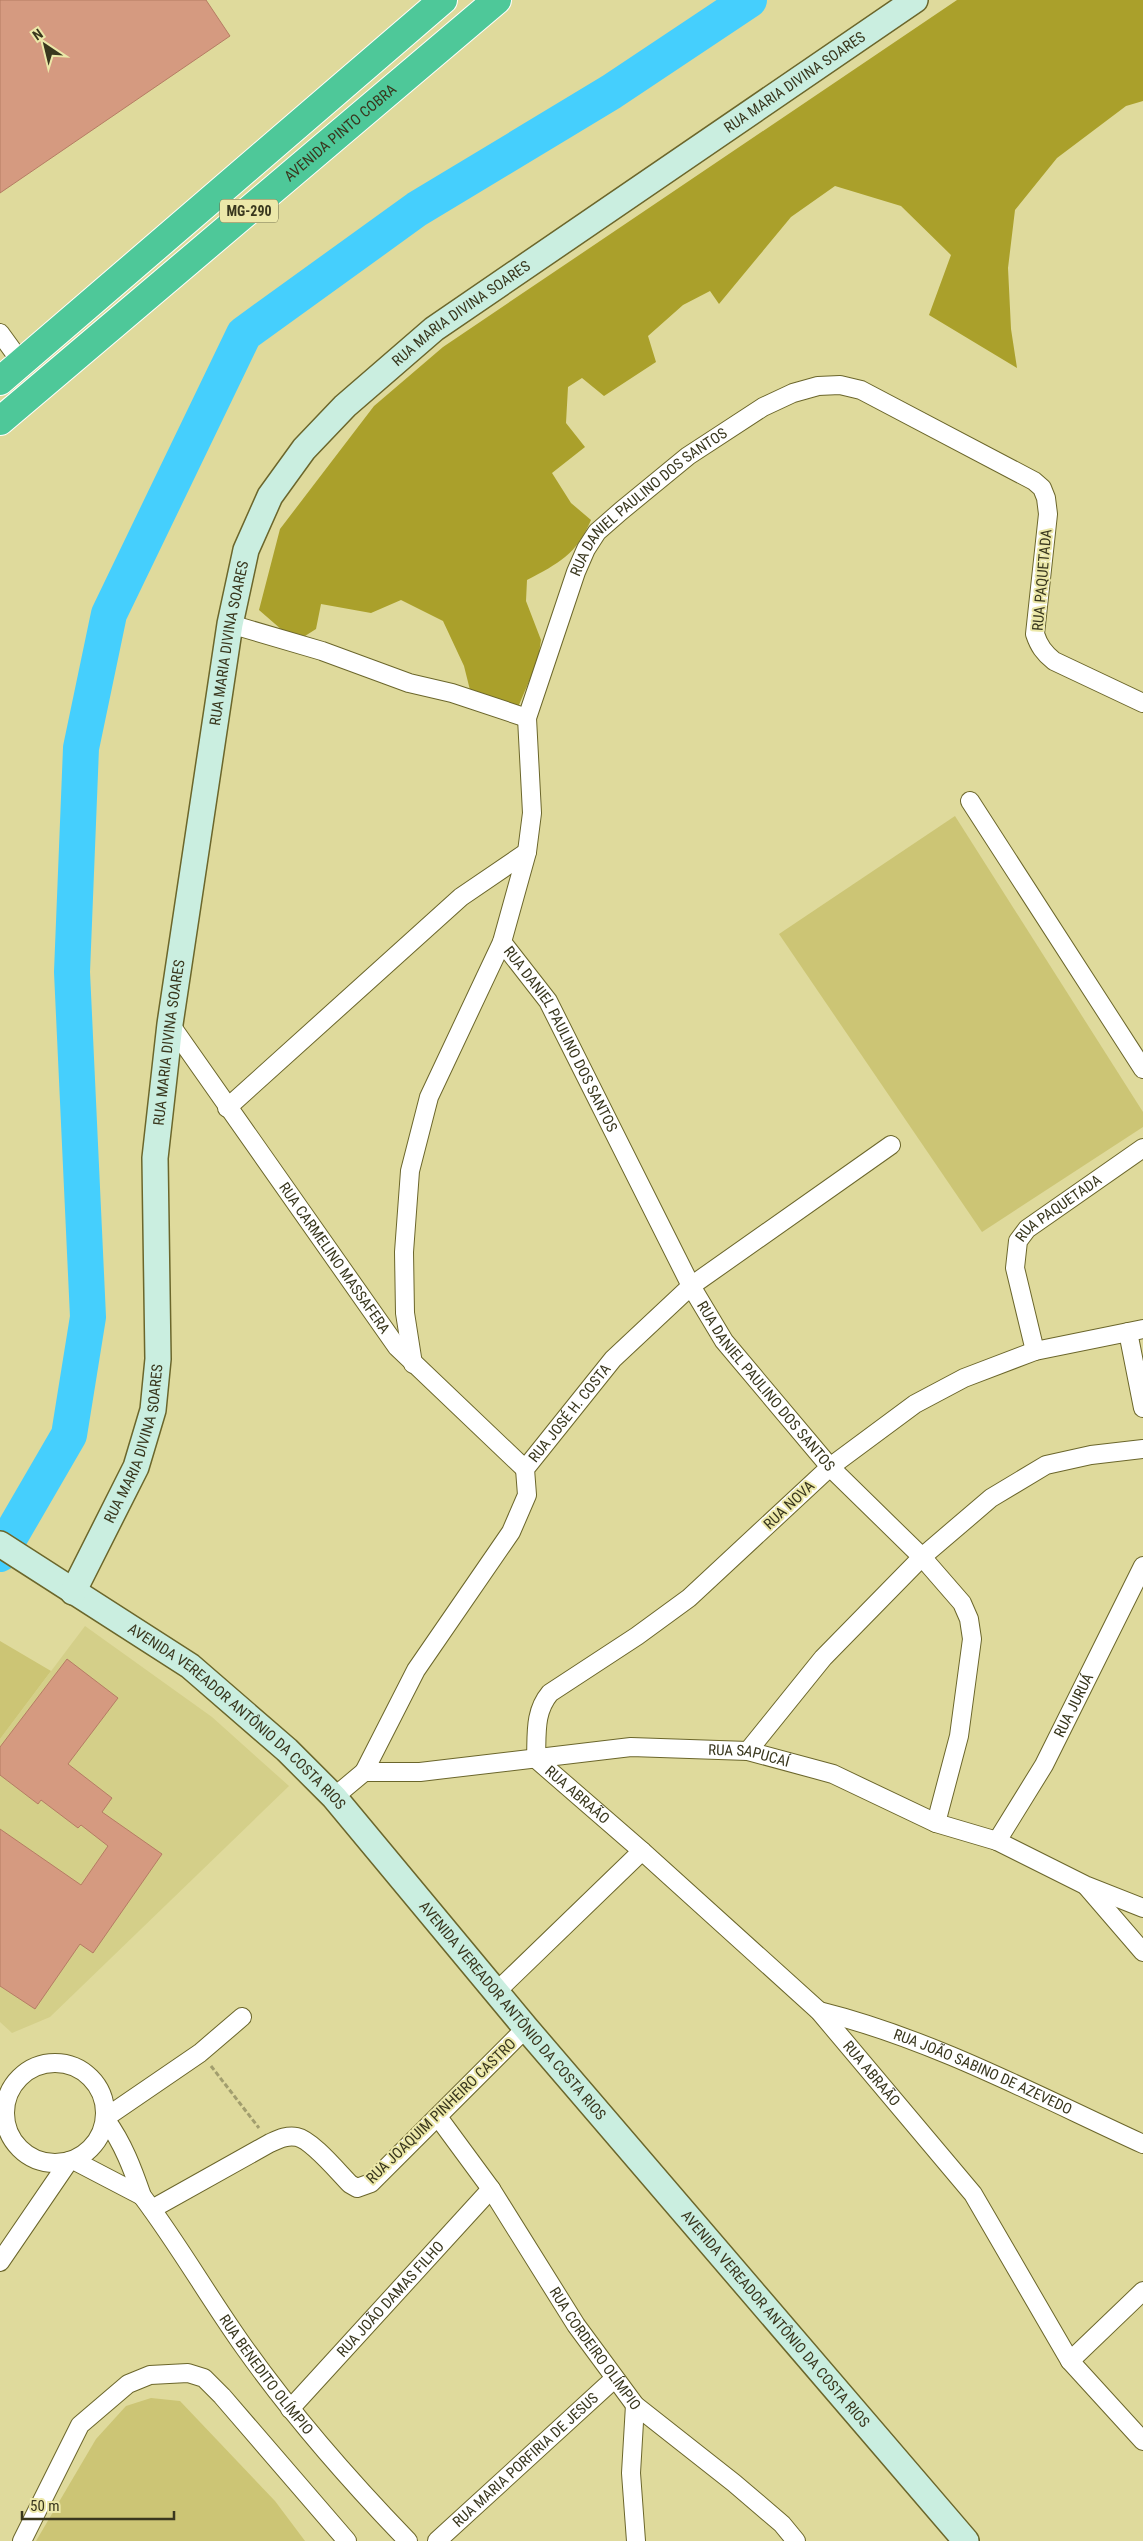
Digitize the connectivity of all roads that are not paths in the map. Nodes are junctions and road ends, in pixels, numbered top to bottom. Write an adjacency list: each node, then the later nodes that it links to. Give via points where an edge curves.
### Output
1 (443, 0): 5 (highway, MG-290)
2 (497, 0): 7 (highway, AVENIDA PINTO COBRA / MG-290)
3 (916, 0): 9 (street, RUA MARIA DIVINA SOARES, via 434,329 345,406 304,449 270,496 246,550)
4 (0, 332): 5 (street)
5 (21, 362): 6 (highway, MG-290)
6 (0, 380)
7 (0, 421)
8 (1048, 514): 10 (street, RUA PAQUETADA, via 1035,634 1044,654); 11 (street, RUA DANIEL PAULINO DOS SANTOS, via 1042,488 1034,480 860,390 840,385 793,392 688,456 597,532 576,572)
9 (230, 624): 11 (street); 15 (street, RUA MARIA DIVINA SOARES)
10 (1143, 703)
11 (528, 718): 13 (street, RUA DANIEL PAULINO DOS SANTOS, via 532,814)
12 (970, 802): 16 (street)
13 (527, 852): 14 (street, RUA DANIEL PAULINO DOS SANTOS); 17 (street, via 461,897)
14 (502, 942): 20 (street, RUA DANIEL PAULINO DOS SANTOS, via 548,1001); 23 (street, RUA DANIEL PAULINO DOS SANTOS, via 428,1097 410,1171 404,1252 405,1313)
15 (170, 1024): 17 (street, RUA CARMELINO MASSAFERA); 31 (street, RUA MARIA DIVINA SOARES, via 156,1158 158,1359 153,1410 136,1467)
16 (1143, 1069)
17 (227, 1108): 23 (street, RUA CARMELINO MASSAFERA, via 397,1347)
18 (891, 1146): 20 (street, RUA JOSÉ H. COSTA)
19 (1143, 1148): 22 (street, RUA PAQUETADA, via 1027,1229 1018,1241 1016,1268)
20 (691, 1286): 26 (street, RUA DANIEL PAULINO DOS SANTOS, via 724,1341); 27 (street, RUA JOSÉ H. COSTA, via 613,1359)
21 (1136, 1331): 22 (street, RUA NOVA); 24 (street)
22 (1035, 1351): 26 (street, RUA NOVA, via 964,1378 915,1404)
23 (413, 1364): 27 (street, RUA CARMELINO MASSAFERA)
24 (1143, 1408)
25 (1143, 1449): 29 (street, via 1046,1465 991,1498)
26 (830, 1467): 29 (street, RUA DANIEL PAULINO DOS SANTOS); 33 (street, RUA NOVA, via 689,1598 550,1693 538,1714)
27 (525, 1469): 34 (street, RUA JOSÉ H. COSTA, via 528,1495 511,1532 416,1670)
28 (0, 1544): 31 (street, AVENIDA VEREADOR ANTÔNIO DA COSTA RIOS)
29 (922, 1557): 32 (street, via 823,1658); 36 (street, RUA DANIEL PAULINO DOS SANTOS, via 962,1603 972,1639 959,1736)
30 (1143, 1566): 37 (street, RUA JURUÁ, via 1044,1764)
31 (74, 1592): 35 (street, AVENIDA VEREADOR ANTÔNIO DA COSTA RIOS, via 190,1666 287,1750)
32 (748, 1751): 33 (street, RUA SAPUCAÍ, via 631,1746); 36 (street, RUA SAPUCAÍ, via 833,1774)
33 (536, 1759): 34 (street, RUA SAPUCAÍ, via 420,1772); 38 (street, RUA ABRAÃO)
34 (364, 1772): 35 (street)
35 (334, 1797): 42 (street, AVENIDA VEREADOR ANTÔNIO DA COSTA RIOS)
36 (936, 1824): 37 (street, RUA SAPUCAÍ)
37 (997, 1842): 39 (street, RUA SAPUCAÍ)
38 (642, 1851): 42 (street); 43 (street, RUA ABRAÃO)
39 (1085, 1885): 40 (street, RUA SAPUCAÍ); 41 (street)
40 (1143, 1908)
41 (1143, 1952)
42 (496, 1992): 45 (street, AVENIDA VEREADOR ANTÔNIO DA COSTA RIOS)
43 (819, 2011): 48 (street, RUA JOÃO SABINO DE AZEVEDO, via 866,2023 958,2060); 54 (street, RUA ABRAÃO, via 973,2194)
44 (242, 2017): 47 (street, via 200,2053)
45 (526, 2028): 46 (street, RUA JOAQUIM PINHEIRO CASTRO); 65 (street, AVENIDA VEREADOR ANTÔNIO DA COSTA RIOS)
46 (438, 2117): 50 (street, RUA CORDEIRO OLÍMPIO); 51 (street, RUA JOAQUIM PINHEIRO CASTRO, via 371,2183 357,2188 308,2143 299,2137 286,2137)
47 (105, 2119): 49 (street, via 98,2139 87,2151); 49 (street, via 99,2087 75,2066 60,2062 43,2063 16,2080 4,2110 12,2140 37,2160 54,2163); 51 (street, RUA BENEDITO OLÍMPIO)
48 (1143, 2144)
49 (71, 2160): 51 (street, RUA BENEDITO OLÍMPIO); 52 (street)
50 (491, 2189): 55 (street, RUA CORDEIRO OLÍMPIO); 57 (street, RUA JOÃO DAMAS FILHO)
51 (147, 2203): 57 (street, RUA BENEDITO OLÍMPIO)
52 (0, 2262)
53 (1143, 2291): 54 (street)
54 (1070, 2361): 58 (street, RUA ABRAÃO)
55 (614, 2380): 56 (street, RUA CORDEIRO OLÍMPIO); 62 (street, RUA MARIA PORFIRIA DE JESUS)
56 (635, 2405): 63 (street, via 631,2473); 64 (street, RUA CORDEIRO OLÍMPIO, via 734,2483 782,2524)
57 (290, 2409): 59 (street, RUA BENEDITO OLÍMPIO)
58 (1143, 2441)
59 (402, 2540)
60 (22, 2541): 61 (street, via 80,2425 128,2384 150,2376 188,2373 204,2378 222,2396)
61 (347, 2541)
62 (437, 2541)
63 (636, 2541)
64 (796, 2541)
65 (966, 2541)

